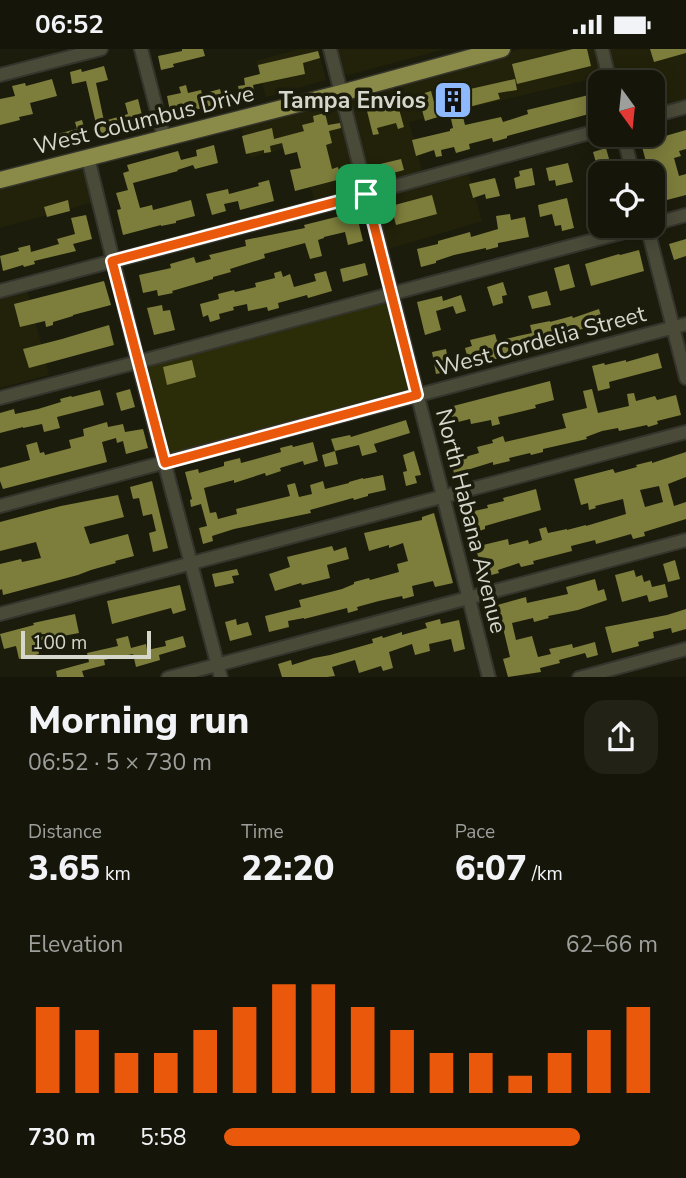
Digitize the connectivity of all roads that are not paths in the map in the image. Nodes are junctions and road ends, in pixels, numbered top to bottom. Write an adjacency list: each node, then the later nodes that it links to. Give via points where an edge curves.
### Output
1 (101, 49): 7 (street)
2 (141, 49): 12 (street)
3 (330, 49): 8 (street, North Habana Avenue)
4 (502, 49): 8 (main road, West Columbus Drive)
5 (602, 49): 6 (street)
6 (607, 70)
7 (0, 75)
8 (341, 93): 12 (main road, West Columbus Drive); 15 (street, North Habana Avenue)
9 (686, 107): 10 (street)
10 (665, 113)
11 (588, 133): 15 (street)
12 (164, 138): 13 (main road, West Columbus Drive)
13 (88, 158): 14 (main road, West Columbus Drive); 20 (street)
14 (0, 180)
15 (366, 194): 20 (street); 22 (street, North Habana Avenue)
16 (686, 215): 17 (street)
17 (665, 221)
18 (601, 238): 22 (street)
19 (650, 238): 24 (street)
20 (112, 261): 21 (street); 25 (street)
21 (0, 291)
22 (391, 293): 25 (street); 27 (street, North Habana Avenue)
23 (686, 324): 24 (street, West Cordelia Street)
24 (673, 327): 26 (street); 27 (street, West Cordelia Street)
25 (138, 362): 28 (street); 30 (street)
26 (686, 379)
27 (417, 395): 30 (street, West Cordelia Street); 31 (street, North Habana Avenue)
28 (0, 398)
29 (686, 432): 31 (street)
30 (165, 463): 32 (street, West Cordelia Street); 34 (street)
31 (443, 496): 34 (street); 35 (street, North Habana Avenue)
32 (0, 506)
33 (686, 540): 35 (street)
34 (191, 564): 36 (street); 38 (street)
35 (469, 598): 38 (street); 40 (street, North Habana Avenue)
36 (0, 614)
37 (686, 649): 41 (street)
38 (219, 671): 39 (street)
39 (168, 677)
40 (489, 677)
41 (579, 677)

